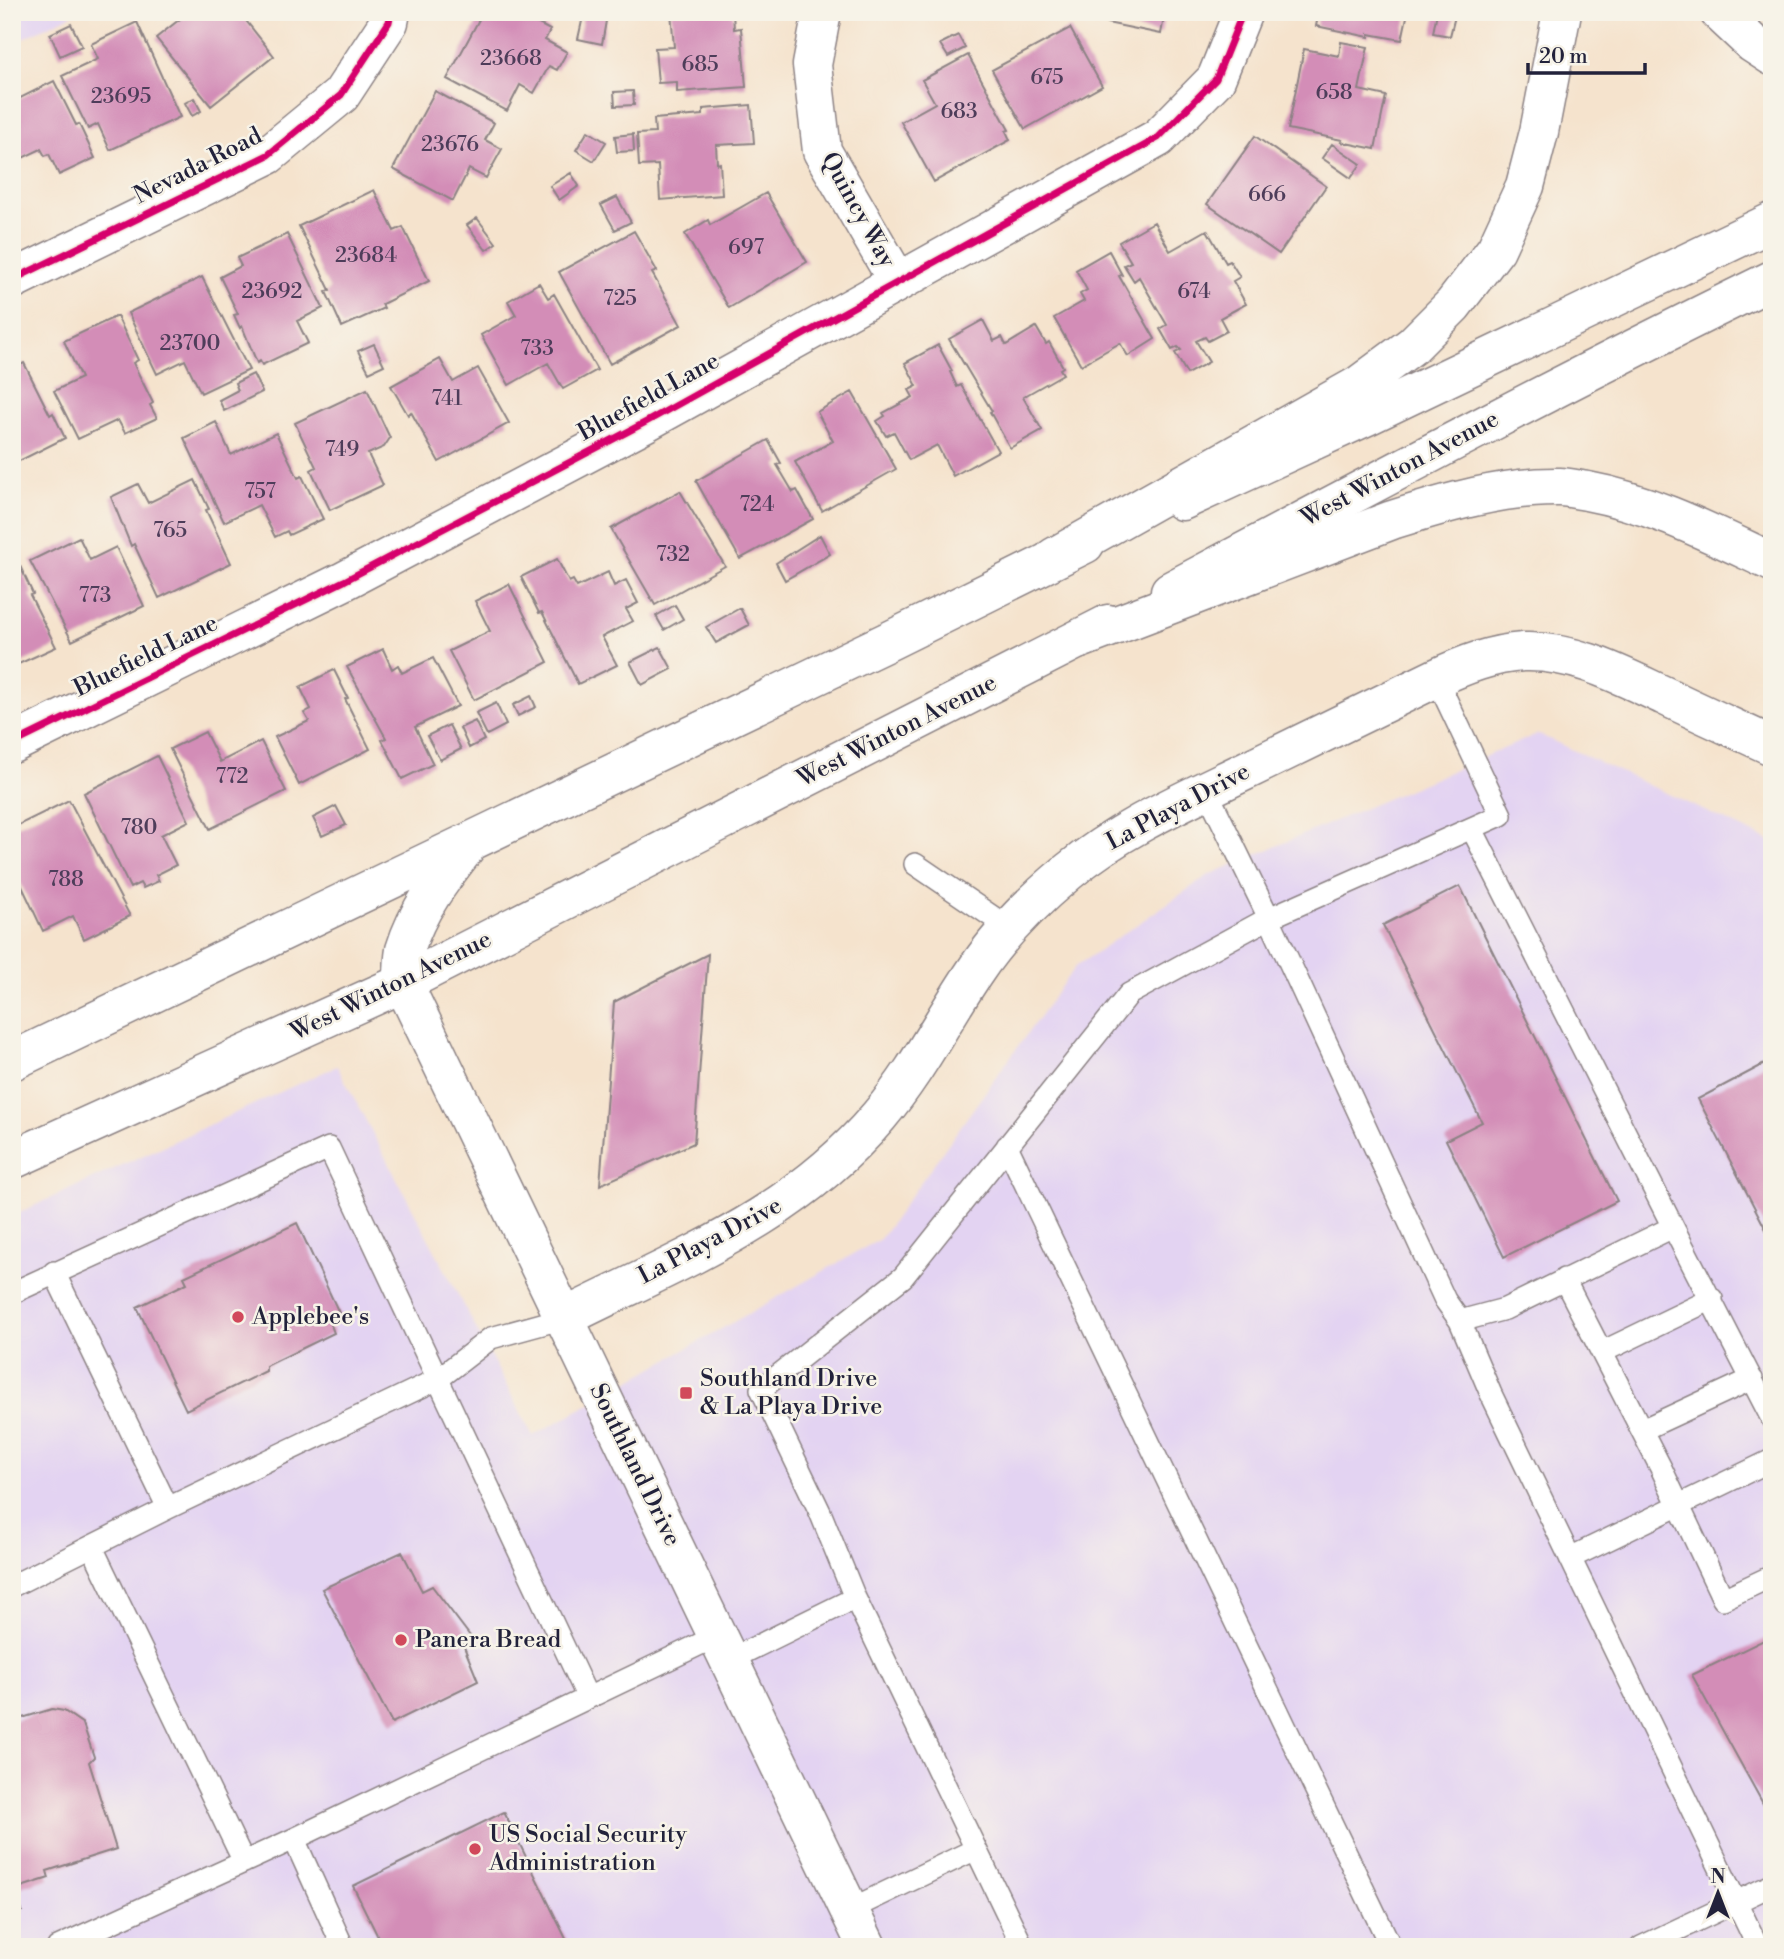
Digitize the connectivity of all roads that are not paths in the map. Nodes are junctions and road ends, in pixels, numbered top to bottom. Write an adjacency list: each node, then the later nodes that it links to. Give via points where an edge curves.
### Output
1 (391, 12): 9 (main road, Nevada Road, via 341,95 268,155)
2 (822, 12): 10 (main road, Quincy Way, via 812,65 822,151)
3 (1243, 12): 10 (main road, Bluefield Lane, via 1216,79 1158,138)
4 (1562, 12): 11 (main road, via 1525,186 1496,249 1453,304 1413,345 1359,385)
5 (1719, 12): 6 (main road)
6 (1772, 56)
7 (1772, 222): 11 (main road, via 1354,422)
8 (1772, 280): 13 (main road, West Winton Avenue, via 1490,421)
9 (12, 281)
10 (898, 282): 15 (main road, Bluefield Lane, via 646,422 344,581)
11 (1054, 557): 19 (main road)
12 (1772, 562): 13 (main road, via 1642,504 1611,496 1561,487 1495,493 1392,520)
13 (1080, 639): 23 (main road, West Winton Avenue)
14 (1436, 678): 16 (main road, La Playa Drive, via 1500,655 1543,652 1565,656 1604,668); 17 (main road, La Playa Drive); 18 (lane, via 1501,815)
15 (12, 744)
16 (1772, 746)
17 (1206, 789): 21 (lane); 22 (main road, La Playa Drive, via 1111,841 1051,887)
18 (1472, 829): 21 (lane); 27 (lane)
19 (473, 839): 23 (main road, via 433,888 415,924 405,952); 24 (main road)
20 (915, 864): 22 (lane)
21 (1269, 918): 25 (lane, via 1129,994); 33 (lane, via 1445,1300)
22 (1009, 929): 32 (main road, La Playa Drive, via 974,972 912,1075 858,1140 826,1170 753,1223)
23 (403, 984): 26 (main road, West Winton Avenue); 32 (main road, Southland Drive)
24 (12, 1061)
25 (1007, 1146): 46 (lane, via 903,1277 761,1389); 59 (lane)
26 (12, 1160)
27 (1673, 1227): 29 (lane); 31 (lane)
28 (54, 1272): 30 (lane); 35 (lane, via 329,1148); 41 (lane)
29 (1564, 1279): 33 (lane, via 1505,1309); 34 (lane)
30 (12, 1293)
31 (1712, 1299): 34 (lane); 36 (lane)
32 (564, 1318): 35 (lane, via 491,1338); 47 (main road, Southland Drive)
33 (1460, 1321): 43 (lane)
34 (1601, 1352): 38 (lane)
35 (438, 1378): 41 (lane); 48 (lane)
36 (1752, 1378): 37 (lane); 38 (lane)
37 (1772, 1419)
38 (1642, 1430): 40 (lane)
39 (1772, 1460): 40 (lane)
40 (1679, 1505): 43 (lane); 44 (lane, via 1723,1599)
41 (168, 1508): 42 (lane)
42 (92, 1547): 45 (lane); 51 (lane)
43 (1570, 1558): 53 (lane)
44 (1772, 1576)
45 (12, 1586)
46 (855, 1598): 47 (lane); 50 (lane)
47 (723, 1648): 48 (lane); 54 (main road, Southland Drive)
48 (588, 1698): 49 (lane)
49 (294, 1839): 51 (lane); 56 (lane)
50 (976, 1849): 54 (lane); 58 (lane)
51 (244, 1862): 55 (lane)
52 (1772, 1885): 53 (lane)
53 (1737, 1902): 60 (lane); 61 (lane)
54 (849, 1910): 57 (main road, Southland Drive)
55 (58, 1947)
56 (343, 1947)
57 (867, 1947)
58 (1023, 1947)
59 (1391, 1947)
60 (1641, 1947)
61 (1758, 1947)

